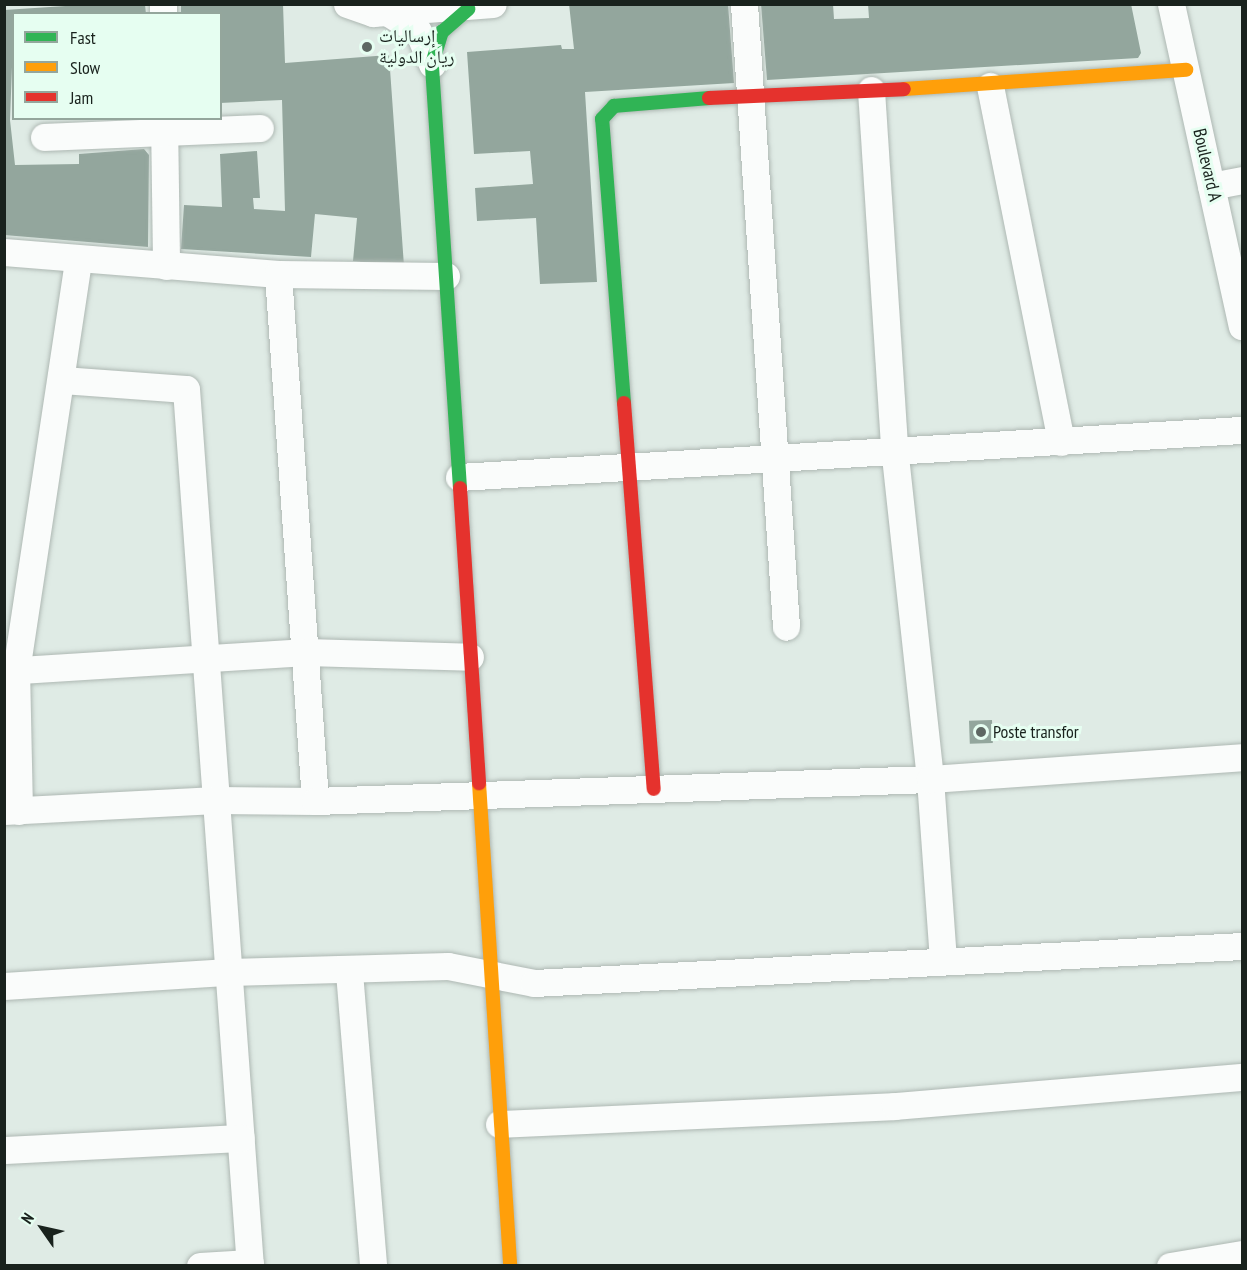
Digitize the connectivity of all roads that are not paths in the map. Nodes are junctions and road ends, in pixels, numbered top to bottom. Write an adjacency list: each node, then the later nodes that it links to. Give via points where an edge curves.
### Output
1 (347, 4): 5 (street)
2 (744, 4): 10 (street)
3 (1171, 4): 7 (street, Boulevard A)
4 (481, 7): 5 (street); 6 (street, via 442,32)
5 (387, 12): 6 (street, via 417,31)
6 (432, 64): 20 (street)
7 (1186, 70): 8 (street); 15 (street, Boulevard A)
8 (990, 86): 9 (street); 25 (street)
9 (871, 90): 10 (street); 26 (street)
10 (750, 95): 27 (street); 28 (street, via 614,106 602,119)
11 (164, 125): 12 (street); 13 (street); 18 (street)
12 (260, 128)
13 (44, 137)
14 (1242, 180): 15 (street)
15 (1211, 186): 21 (street, Boulevard A)
16 (4, 252): 17 (street)
17 (78, 259): 18 (street); 23 (street)
18 (166, 266): 19 (street)
19 (278, 274): 20 (street); 31 (street)
20 (446, 276): 29 (street)
21 (1239, 294): 22 (street, Boulevard A)
22 (1242, 326)
23 (62, 380): 33 (street, via 186,389); 34 (street)
24 (1242, 430): 25 (street)
25 (1061, 442): 26 (street)
26 (894, 447): 27 (street); 36 (street)
27 (774, 455): 28 (street); 30 (street)
28 (627, 466): 29 (street); 37 (street)
29 (459, 477): 32 (street)
30 (786, 627)
31 (306, 652): 32 (street); 33 (street); 40 (street)
32 (470, 657): 38 (street)
33 (206, 662): 34 (street); 39 (street)
34 (10, 671): 41 (street)
35 (1242, 756): 36 (street)
36 (930, 779): 37 (street); 43 (street)
37 (654, 789): 38 (street)
38 (481, 795): 40 (street); 46 (street)
39 (216, 800): 40 (street); 41 (street); 44 (street)
40 (315, 801)
41 (12, 811)
42 (1242, 946): 43 (street)
43 (943, 959): 46 (street, via 534,982)
44 (229, 972): 45 (street); 47 (street); 50 (street)
45 (349, 972): 46 (street, via 448,966); 56 (street)
46 (493, 974): 49 (street)
47 (4, 986)
48 (1242, 1077): 49 (street, via 883,1107)
49 (500, 1124): 57 (street)
50 (241, 1138): 51 (street); 54 (street)
51 (4, 1150)
52 (1242, 1254): 53 (street)
53 (1213, 1262): 58 (street)
54 (250, 1264): 55 (street)
55 (200, 1266)
56 (373, 1266)
57 (510, 1266)
58 (1170, 1266)

